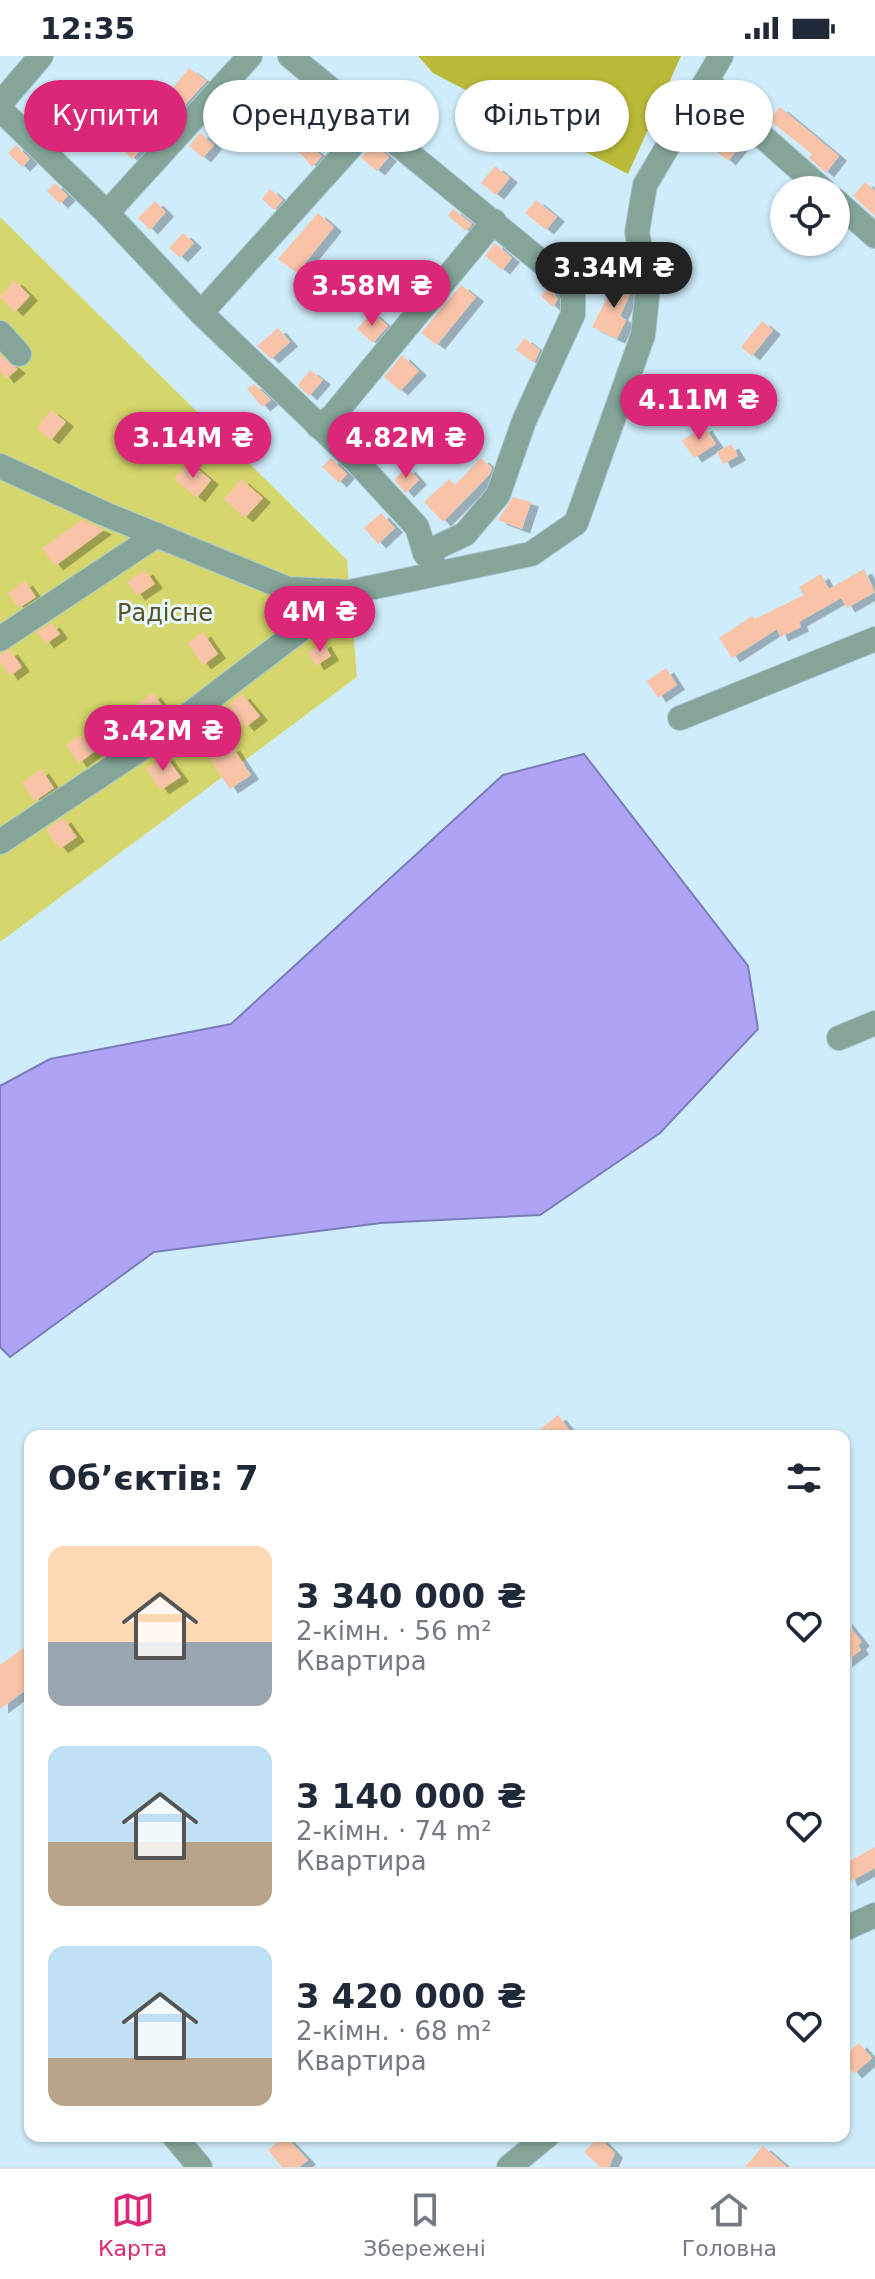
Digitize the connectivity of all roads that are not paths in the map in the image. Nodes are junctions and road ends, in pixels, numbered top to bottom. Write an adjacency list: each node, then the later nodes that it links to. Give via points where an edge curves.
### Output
1 (41, 56): 7 (street)
2 (250, 56): 13 (street)
3 (290, 56): 5 (street)
4 (721, 56): 6 (street)
5 (321, 80)
6 (707, 80)
7 (0, 106): 13 (street)
8 (773, 146): 12 (street)
9 (346, 152): 17 (street)
10 (411, 152): 15 (street)
11 (664, 152): 24 (street, via 645,185 637,232 648,287 643,335 576,523 531,554)
12 (807, 176)
13 (107, 213): 17 (street)
14 (850, 214): 16 (street)
15 (494, 221): 20 (street, via 332,417); 23 (street, via 561,278 573,294 573,314 524,421 498,495 465,534)
16 (875, 236)
17 (201, 313): 20 (street)
18 (0, 333): 19 (street)
19 (19, 354)
20 (318, 426): 23 (street, via 417,527)
21 (0, 466): 22 (street)
22 (157, 535): 25 (street, via 288,589); 26 (street)
23 (425, 553): 24 (street)
24 (440, 574): 25 (street)
25 (350, 592): 29 (street, via 166,732)
26 (0, 639)
27 (875, 639): 28 (street)
28 (680, 718)
29 (0, 842)
30 (875, 1023): 31 (street)
31 (839, 1038)
32 (875, 1915): 33 (street)
33 (850, 1926)
34 (179, 2142): 36 (street)
35 (540, 2142): 37 (street)
36 (200, 2167)
37 (509, 2167)

